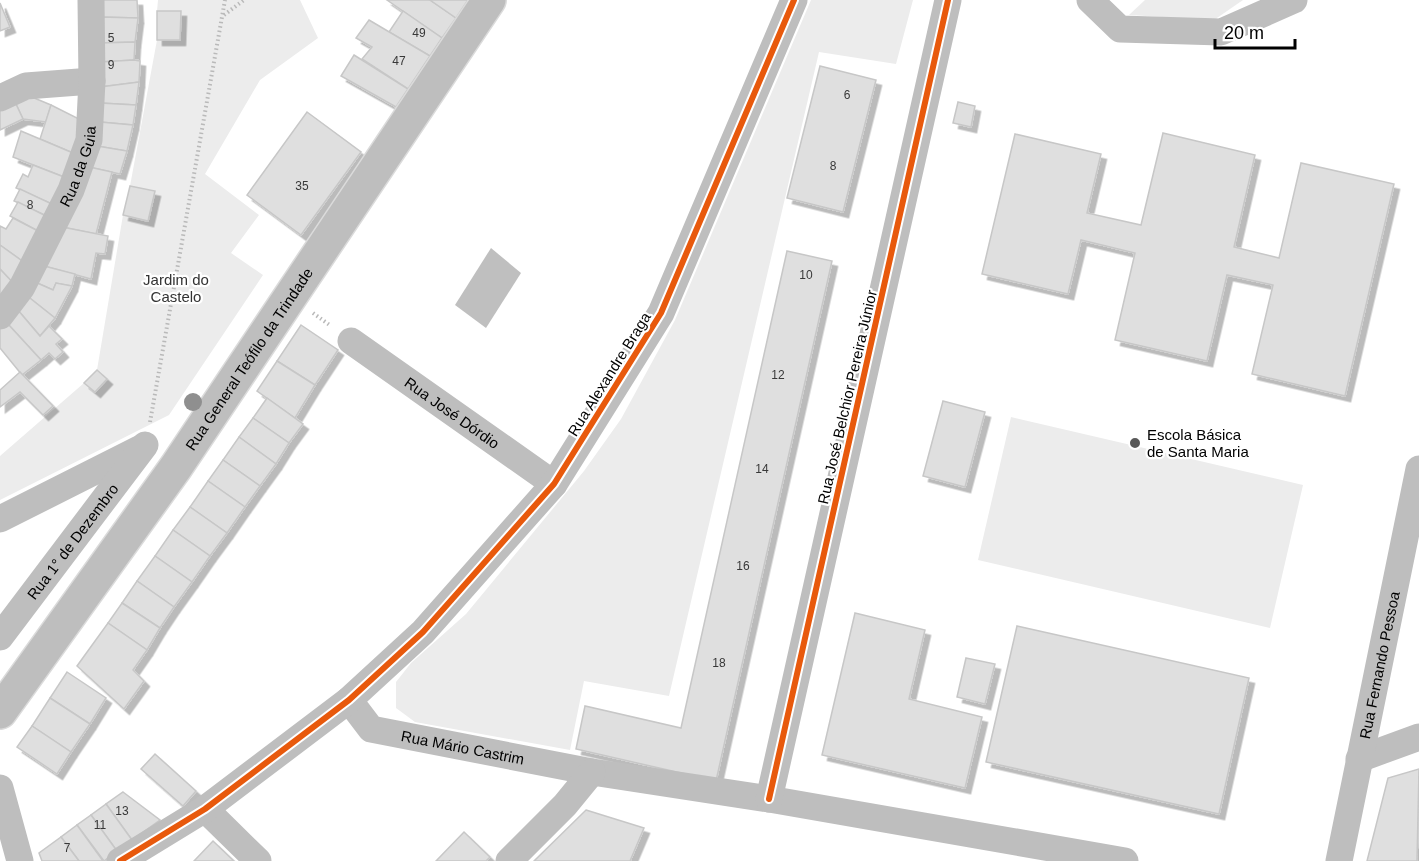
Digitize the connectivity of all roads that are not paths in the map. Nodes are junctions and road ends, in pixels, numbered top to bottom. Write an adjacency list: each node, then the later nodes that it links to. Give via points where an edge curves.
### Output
1 (91, 0): 7 (street, Rua da Guia)
2 (489, 0): 12 (main road, Rua General Teófilo da Trindade)
3 (794, 0): 14 (street, Rua Alexandre Braga, via 661,313)
4 (948, 0): 23 (street, Rua José Belchior Pereira Júnior)
5 (1090, 0): 6 (street, via 1120,29 1221,32)
6 (1294, 0)
7 (92, 81): 8 (street, via 26,86); 9 (street, Rua da Guia, via 89,140 71,190 22,287)
8 (0, 98)
9 (0, 316)
10 (351, 340): 14 (street, Rua José Dórdio)
11 (145, 445): 12 (street); 15 (street); 16 (street, Rua 1° de Dezembro)
12 (176, 467): 18 (main road, Rua General Teófilo da Trindade)
13 (1419, 469): 20 (street, Rua Fernando Pessoa)
14 (554, 484): 17 (street, Rua Alexandre Braga, via 423,632)
15 (0, 519)
16 (0, 637)
17 (349, 700): 21 (street, Rua Mário Castrim, via 370,729); 24 (street, Rua Alexandre Braga)
18 (0, 712)
19 (1419, 737): 20 (street)
20 (1359, 759): 30 (street, Rua Fernando Pessoa)
21 (592, 772): 23 (street, Rua Mário Castrim); 28 (street)
22 (0, 788): 25 (street)
23 (769, 800): 29 (street, Rua Mário Castrim)
24 (205, 809): 26 (street, Rua Alexandre Braga); 27 (street)
25 (20, 861)
26 (120, 861)
27 (258, 861)
28 (509, 861)
29 (1125, 861)
30 (1339, 861)

